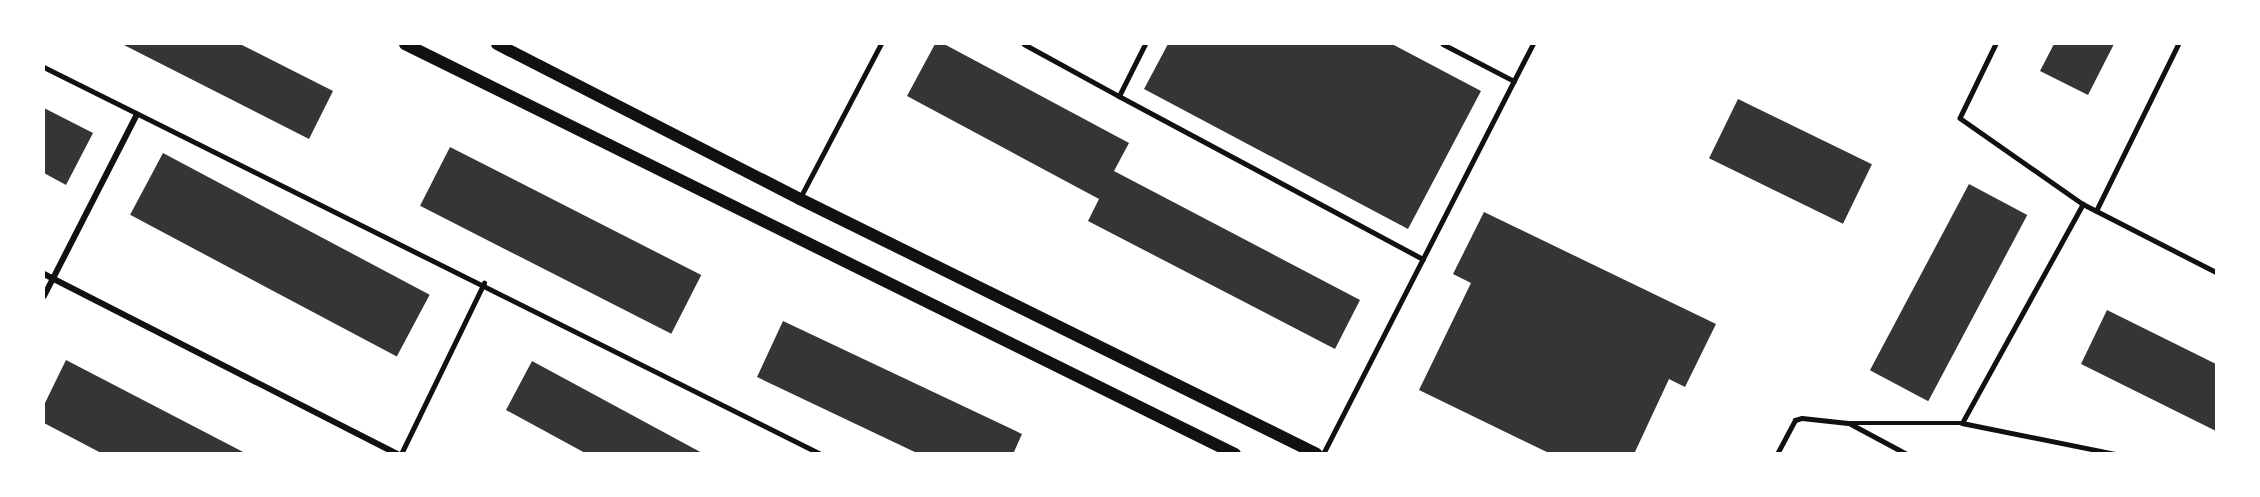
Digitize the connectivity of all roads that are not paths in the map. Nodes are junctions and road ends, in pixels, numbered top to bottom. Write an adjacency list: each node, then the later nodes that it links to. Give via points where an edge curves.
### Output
1 (405, 44): 27 (main road)
2 (497, 44): 14 (main road)
3 (881, 44): 14 (lane)
4 (1024, 44): 12 (lane)
5 (1145, 44): 12 (lane)
6 (1443, 44): 11 (lane)
7 (1533, 44): 11 (lane)
8 (1996, 44): 15 (lane, via 1960,118)
9 (2178, 44): 16 (lane)
10 (44, 67): 13 (lane)
11 (1514, 81): 17 (lane)
12 (1119, 96): 17 (lane)
13 (137, 114): 20 (street); 21 (lane)
14 (800, 199): 28 (main road)
15 (2083, 204): 16 (lane); 24 (lane)
16 (2096, 211): 18 (lane)
17 (1423, 259): 29 (lane)
18 (2217, 272)
19 (44, 274): 20 (street)
20 (52, 279): 22 (street); 25 (street)
21 (484, 283): 25 (lane); 26 (lane)
22 (44, 296)
23 (1848, 423): 24 (lane); 30 (lane, via 1795,420); 31 (lane)
24 (1962, 423): 32 (lane)
25 (400, 453)
26 (821, 453)
27 (1235, 453)
28 (1317, 453)
29 (1323, 453)
30 (1777, 453)
31 (1907, 453)
32 (2116, 453)

